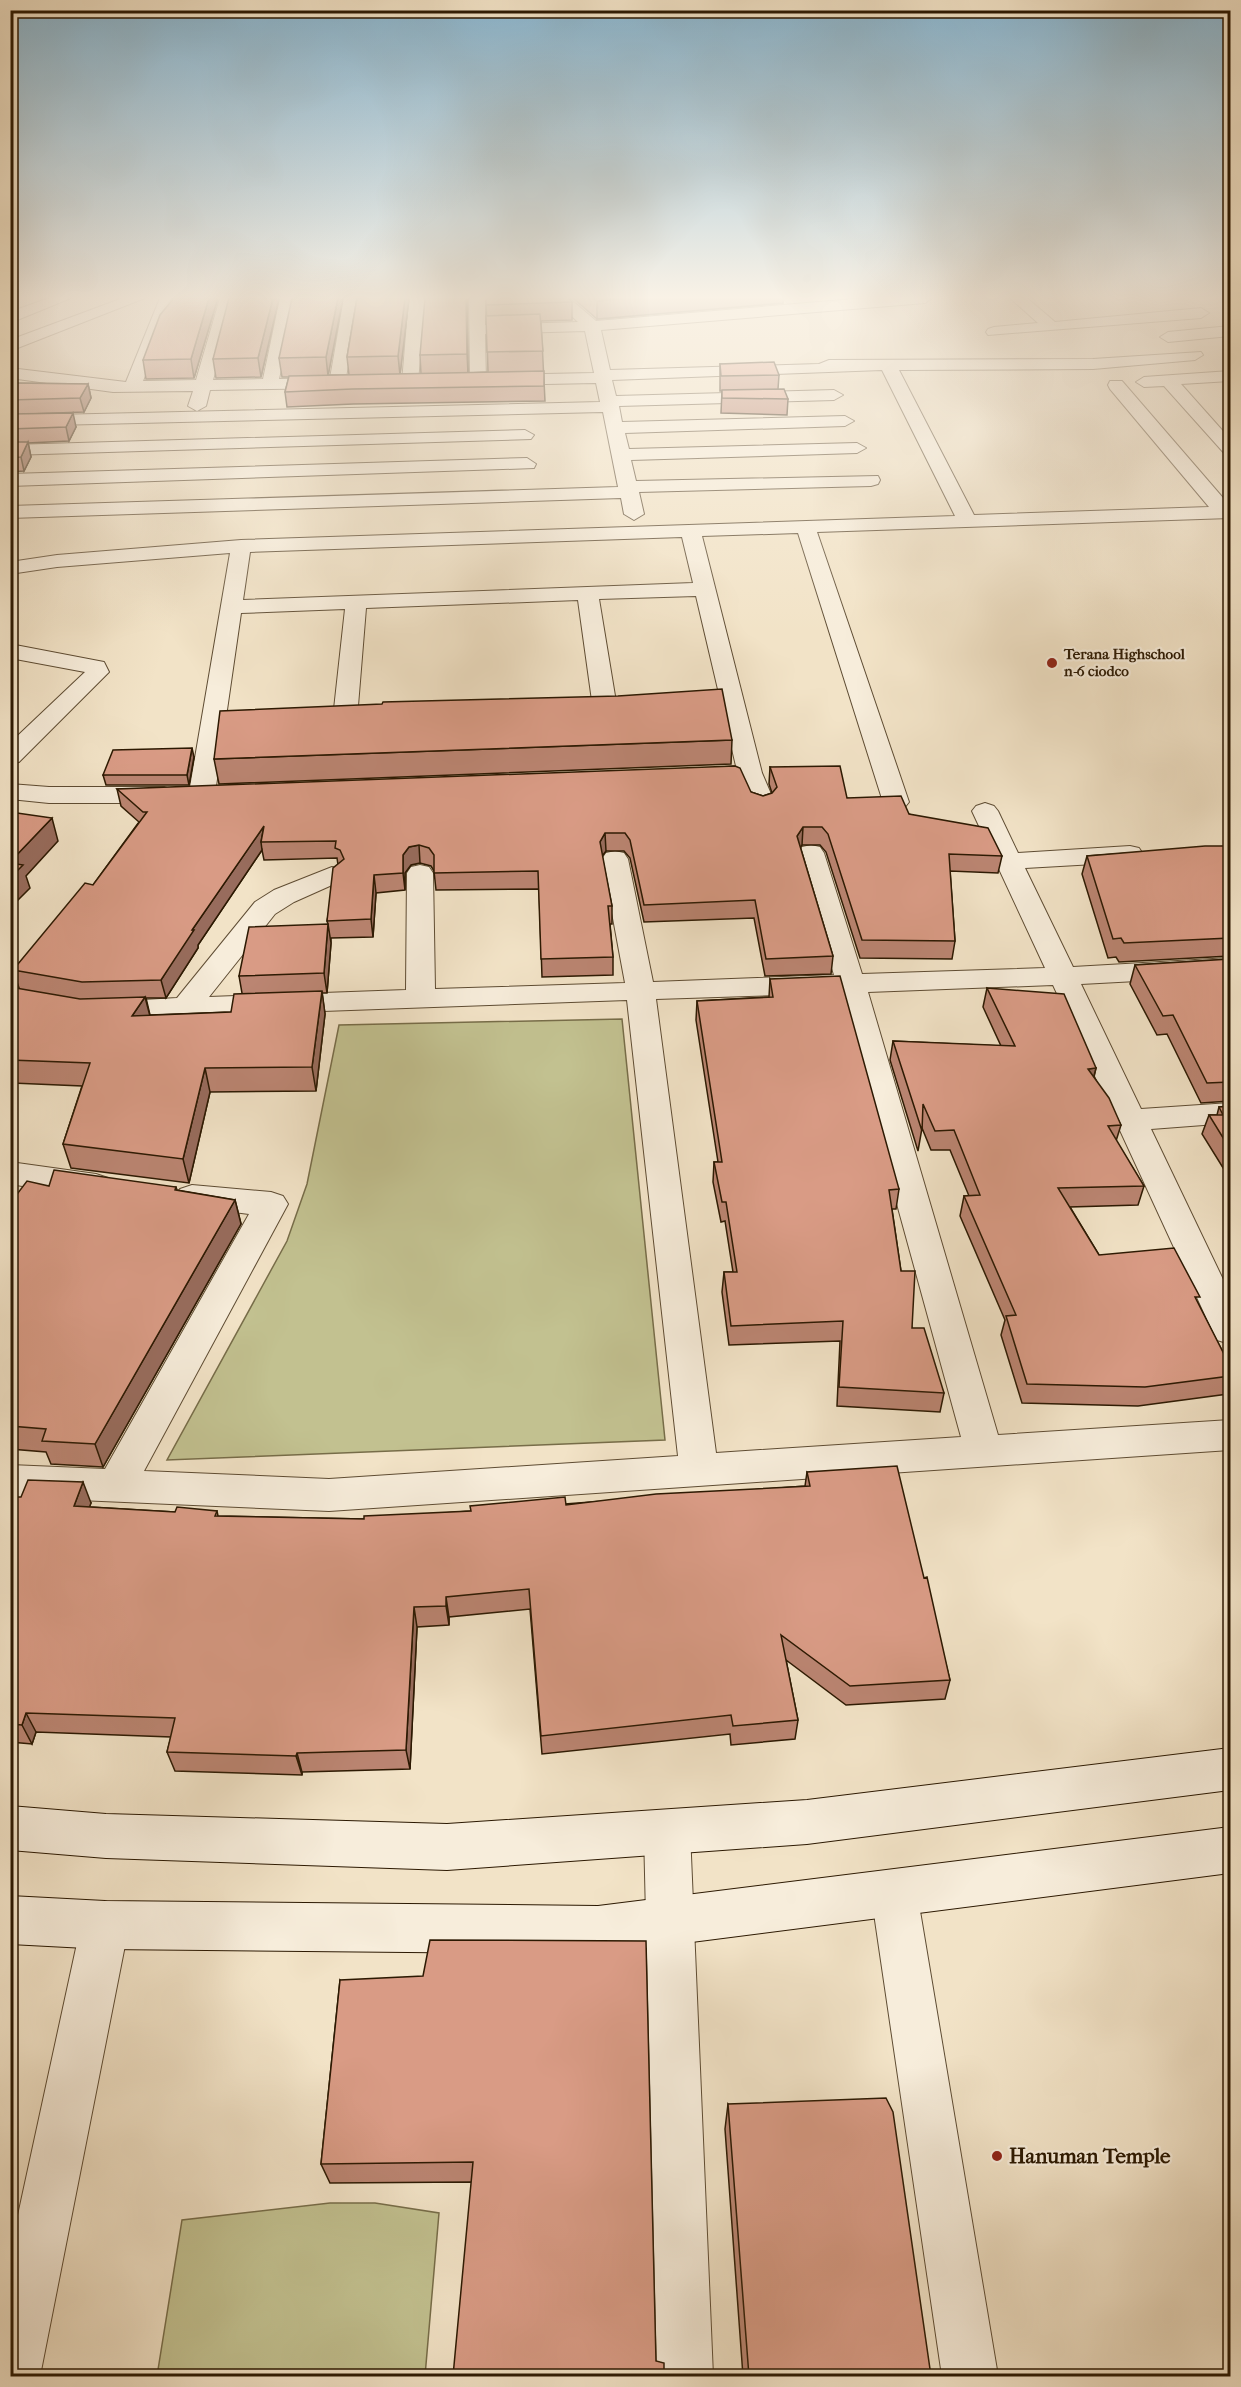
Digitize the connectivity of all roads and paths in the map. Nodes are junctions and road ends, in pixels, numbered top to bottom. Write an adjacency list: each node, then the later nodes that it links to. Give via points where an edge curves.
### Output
1 (196, 409): 9 (street)
2 (508, 409): 9 (street)
3 (522, 409): 13 (street)
4 (611, 409): 12 (street)
5 (840, 409): 11 (street)
6 (911, 409): 29 (street)
7 (1137, 409): 28 (street)
8 (1195, 409): 16 (street)
9 (193, 418): 10 (street); 14 (street)
10 (10, 421)
11 (845, 421): 12 (street); 15 (street)
12 (615, 428): 18 (street)
13 (525, 435): 14 (street); 19 (street)
14 (185, 445): 17 (street); 20 (street)
15 (857, 448): 18 (street); 22 (street)
16 (1230, 449)
17 (10, 450)
18 (621, 455): 23 (street)
19 (527, 464): 20 (street); 24 (street)
20 (177, 475): 21 (street); 25 (street)
21 (10, 480)
22 (871, 480): 23 (street); 26 (street)
23 (629, 490): 24 (street); 32 (street)
24 (530, 496): 25 (street)
25 (167, 507): 27 (street); 34 (street)
26 (885, 510): 29 (street); 30 (street)
27 (10, 512)
28 (1227, 512): 29 (street)
29 (968, 522)
30 (806, 528): 31 (street); 53 (street)
31 (691, 532): 32 (street); 36 (street)
32 (639, 533): 33 (street)
33 (241, 546): 34 (street); 39 (street)
34 (154, 553): 35 (street)
35 (10, 568)
36 (706, 589): 37 (street); 41 (street)
37 (587, 593): 38 (street); 43 (street)
38 (357, 602): 39 (street); 47 (street)
39 (230, 607): 52 (street, via 226,726 214,793 107,795)
40 (10, 651): 49 (street, via 96,667 98,672)
41 (735, 704): 42 (street); 50 (street)
42 (664, 706)
43 (605, 708): 44 (street); 45 (street)
44 (629, 708)
45 (582, 709)
46 (368, 717): 47 (street)
47 (345, 718): 48 (street)
48 (321, 720)
49 (12, 751)
50 (750, 773): 51 (street); 54 (street)
51 (679, 776)
52 (10, 791)
53 (896, 802)
54 (761, 803)
55 (985, 811): 59 (street)
56 (811, 853): 64 (street)
57 (1149, 853): 59 (street)
58 (615, 859): 65 (street)
59 (1009, 861): 63 (street)
60 (420, 873): 66 (street)
61 (332, 875): 67 (street, via 265,908)
62 (1230, 967): 63 (street)
63 (1063, 976): 64 (street); 70 (street)
64 (852, 984): 65 (street); 77 (street)
65 (641, 992): 66 (street); 78 (street)
66 (421, 1000): 67 (street)
67 (185, 1008): 68 (street)
68 (76, 1009)
69 (1230, 1113): 70 (street)
70 (1132, 1120): 74 (street)
71 (20, 1185): 72 (street)
72 (122, 1190)
73 (167, 1195): 80 (street, via 271,1204)
74 (1221, 1292): 75 (street)
75 (1230, 1330)
76 (1230, 1435): 77 (street)
77 (984, 1451): 78 (street)
78 (699, 1469): 80 (street, via 329,1495)
79 (10, 1481): 80 (street)
80 (116, 1485)
81 (1230, 1769): 83 (street, via 807,1822)
82 (10, 1828): 83 (street, via 106,1836 447,1846)
83 (667, 1832): 87 (street)
84 (1230, 1850): 85 (street)
85 (894, 1893): 87 (street); 91 (street)
86 (10, 1920): 88 (street)
87 (671, 1921): 88 (street, via 598,1930); 90 (street)
88 (105, 1925): 89 (street)
89 (12, 2376)
90 (685, 2376)
91 (970, 2376)

